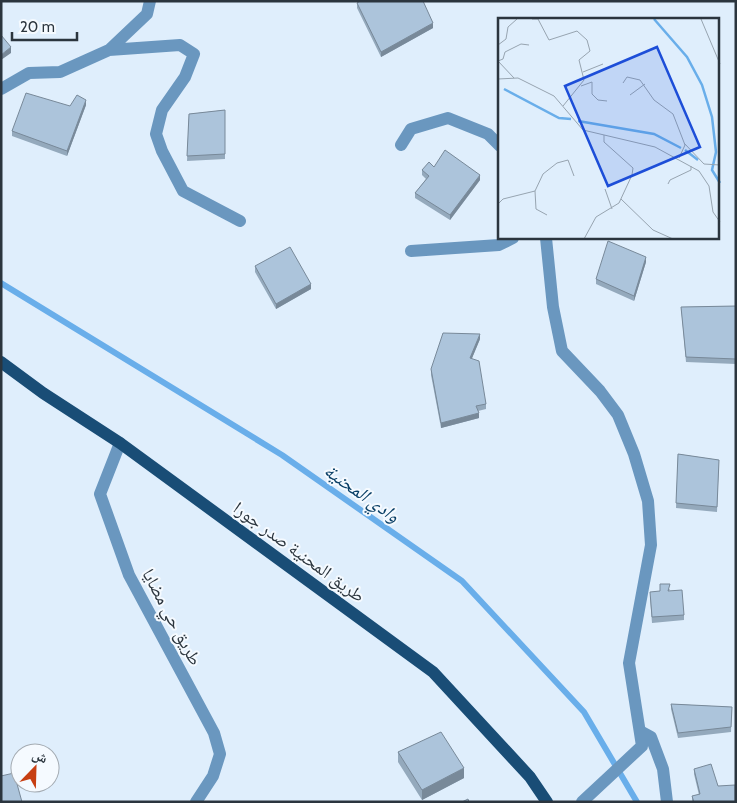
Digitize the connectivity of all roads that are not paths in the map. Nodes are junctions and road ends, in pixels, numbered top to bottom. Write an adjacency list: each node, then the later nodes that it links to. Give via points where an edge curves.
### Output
1 (150, 1): 2 (street, via 146,14)
2 (109, 50): 3 (street, via 60,72 29,72); 6 (street, via 180,45 194,54 185,77 162,110 156,134 184,191)
3 (1, 89)
4 (498, 144): 5 (street, via 488,134 448,118 411,129)
5 (401, 145)
6 (240, 221)
7 (511, 239): 9 (street, via 500,245)
8 (546, 239): 12 (street, via 553,307 562,351 618,415 648,501 650,545 629,663)
9 (411, 250)
10 (1, 362): 11 (main road, طريق المحنية صدر جورا)
11 (120, 443): 13 (street, طريق حي مضايا, via 100,494 129,576 199,702 220,754 213,776); 14 (main road, طريق المحنية صدر جورا, via 433,672 530,777)
12 (640, 730): 15 (street, via 642,746); 16 (street, via 651,737 663,769)
13 (196, 802)
14 (547, 802)
15 (582, 802)
16 (667, 802)

